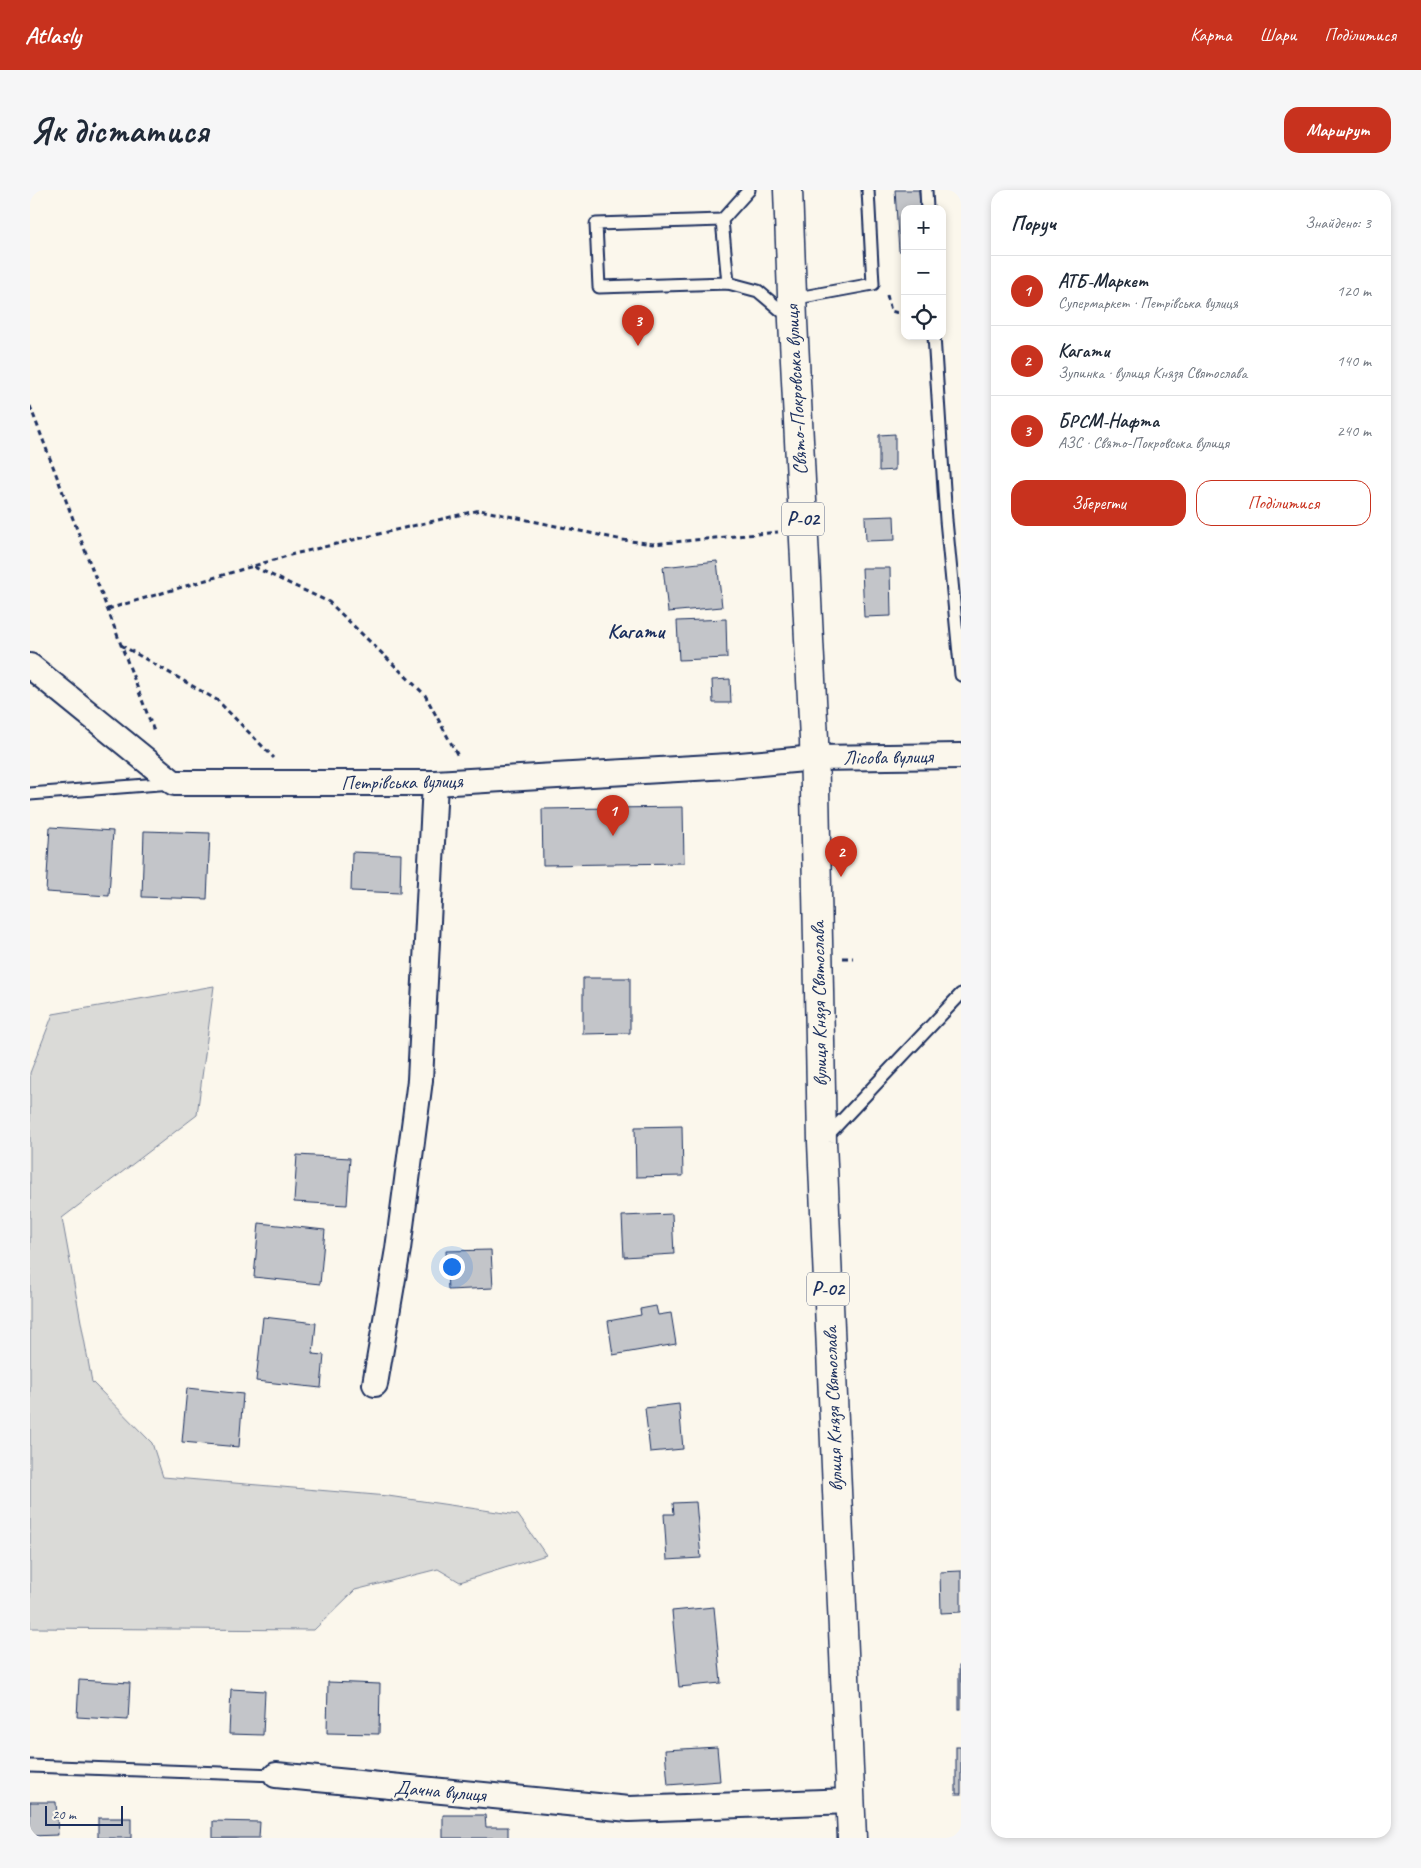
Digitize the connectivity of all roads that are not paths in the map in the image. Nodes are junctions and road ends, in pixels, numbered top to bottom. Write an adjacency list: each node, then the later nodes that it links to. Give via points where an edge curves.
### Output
1 (749, 190): 6 (lane)
2 (788, 190): 8 (main road, Свято-Покровська вулиця / Р-02)
3 (868, 190): 8 (lane, via 873,284)
4 (926, 190): 5 (lane)
5 (927, 205)
6 (722, 220): 7 (lane); 7 (lane, via 596,224 599,287)
7 (728, 283): 8 (lane, via 758,291)
8 (792, 310): 12 (main road, Свято-Покровська вулиця / Р-02)
9 (934, 340): 11 (lane, via 946,520)
10 (30, 666): 14 (street)
11 (961, 675)
12 (815, 749): 13 (street, Лісова вулиця); 15 (street, Петрівська вулиця, via 729,766); 18 (main road, вулиця Князя Святослава / Р-02)
13 (961, 756)
14 (174, 783): 15 (street, Петрівська вулиця); 16 (lane)
15 (435, 783): 19 (street, via 420,1080)
16 (30, 794)
17 (961, 994): 18 (lane)
18 (822, 1142): 22 (main road, вулиця Князя Святослава / Р-02)
19 (376, 1384)
20 (30, 1766): 21 (lane, Дачна вулиця)
21 (276, 1775): 22 (street, Дачна вулиця, via 629,1808)
22 (850, 1802): 23 (main road, вулиця Князя Святослава / Р-02)
23 (852, 1838)

